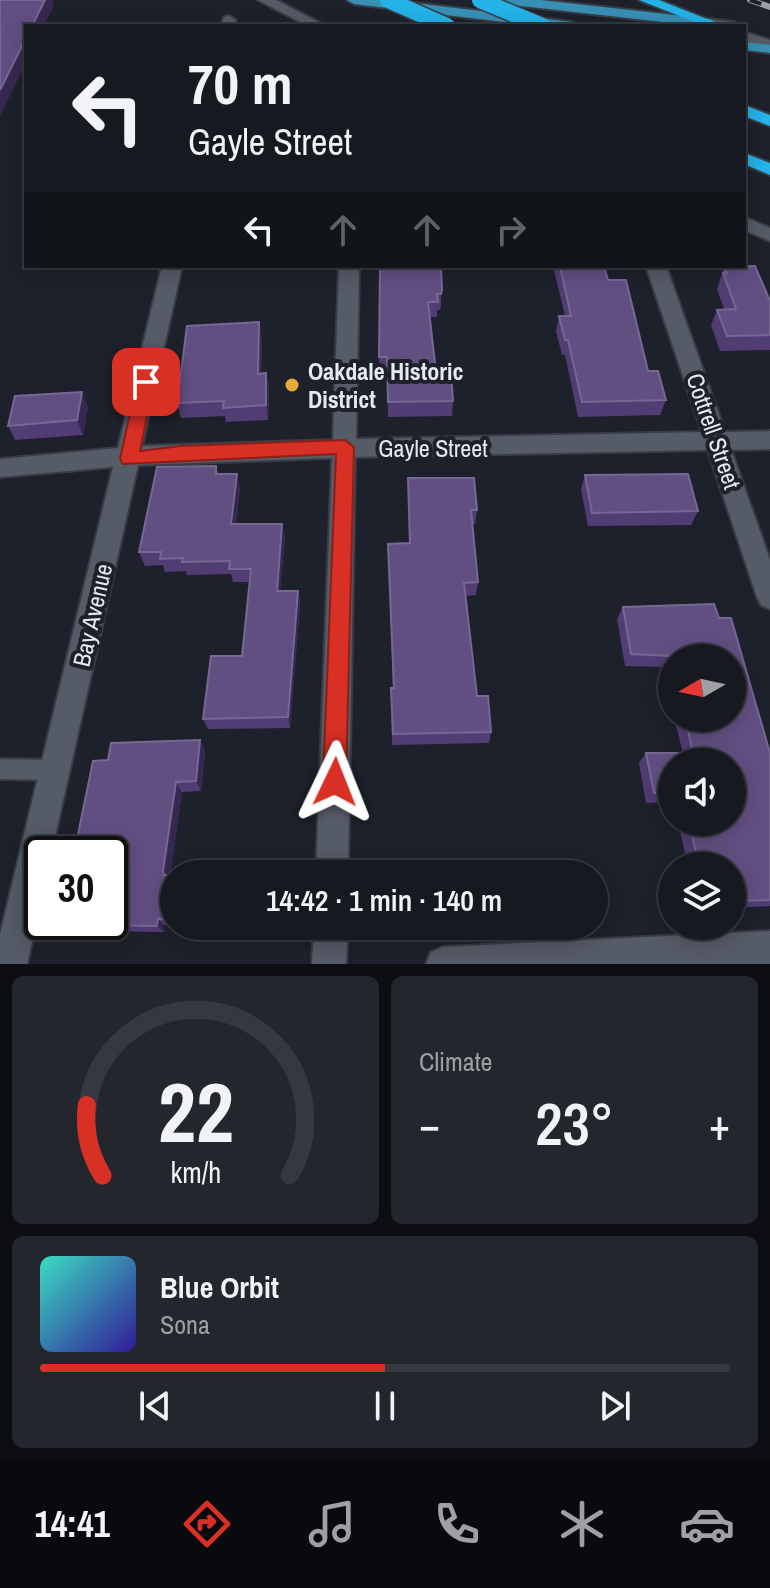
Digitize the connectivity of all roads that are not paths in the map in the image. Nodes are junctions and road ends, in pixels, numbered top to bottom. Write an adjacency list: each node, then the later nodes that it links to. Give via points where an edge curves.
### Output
1 (265, 0): 7 (street)
2 (354, 0): 10 (main road)
3 (388, 0): 8 (highway, bridge)
4 (480, 0): 9 (highway, bridge)
5 (503, 0): 11 (main road)
6 (646, 0): 12 (highway)
7 (315, 24)
8 (442, 24)
9 (537, 24)
10 (555, 24)
11 (706, 24)
12 (711, 24)
13 (746, 27): 14 (street)
14 (770, 30)
15 (746, 37): 17 (street)
16 (746, 46): 17 (main road)
17 (770, 47)
18 (746, 111): 19 (highway)
19 (770, 121)
20 (746, 159): 21 (highway)
21 (770, 170)
22 (746, 224): 23 (street)
23 (770, 235)
24 (172, 268): 30 (street, Bay Avenue)
25 (349, 268): 29 (street)
26 (657, 268): 28 (street, Cottrell Street)
27 (770, 440): 28 (street, Gayle Street)
28 (718, 441): 29 (street, Gayle Street); 32 (street, Cottrell Street)
29 (345, 447): 30 (street, Gayle Street, via 181,452); 35 (street)
30 (129, 459): 31 (street, Gayle Street); 34 (street, Bay Avenue)
31 (0, 468)
32 (770, 597)
33 (0, 769): 34 (lane)
34 (56, 770): 38 (street, Bay Avenue)
35 (332, 860)
36 (330, 940): 39 (street)
37 (770, 948): 40 (street)
38 (10, 964)
39 (329, 964)
40 (443, 964)

